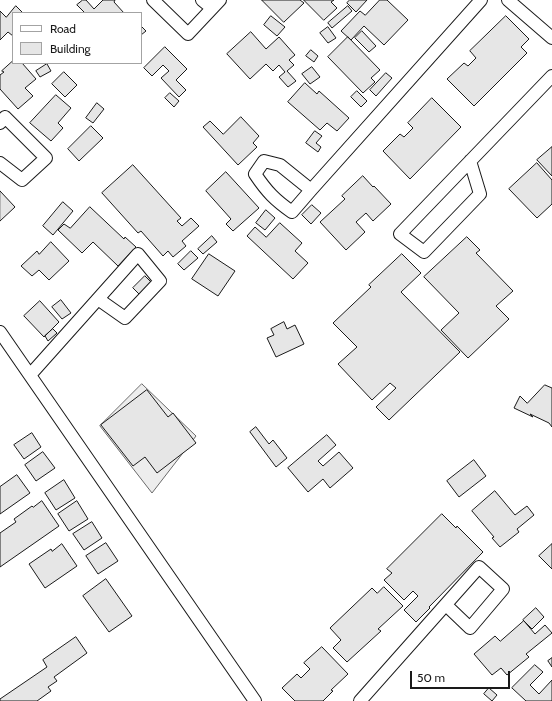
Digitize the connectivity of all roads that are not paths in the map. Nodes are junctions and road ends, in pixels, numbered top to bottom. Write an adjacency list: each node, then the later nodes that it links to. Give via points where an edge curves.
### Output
1 (153, 0): 5 (street, via 188,34)
2 (202, 0): 5 (street)
3 (481, 0): 11 (street)
4 (508, 0): 6 (street)
5 (216, 4)
6 (552, 38)
7 (552, 76): 9 (street)
8 (0, 123): 10 (street, via 5,118 46,158 22,180)
9 (470, 161): 9 (street, via 400,234 424,252 480,194)
10 (0, 163)
11 (311, 190): 11 (street, via 292,212 266,190 255,174 264,162 280,165)
12 (98, 299): 12 (street, via 138,254 160,280 125,318); 14 (street)
13 (0, 332): 14 (street)
14 (30, 375): 16 (street)
15 (446, 605): 15 (street, via 479,567 503,589 470,628); 17 (street)
16 (255, 701)
17 (360, 701)

